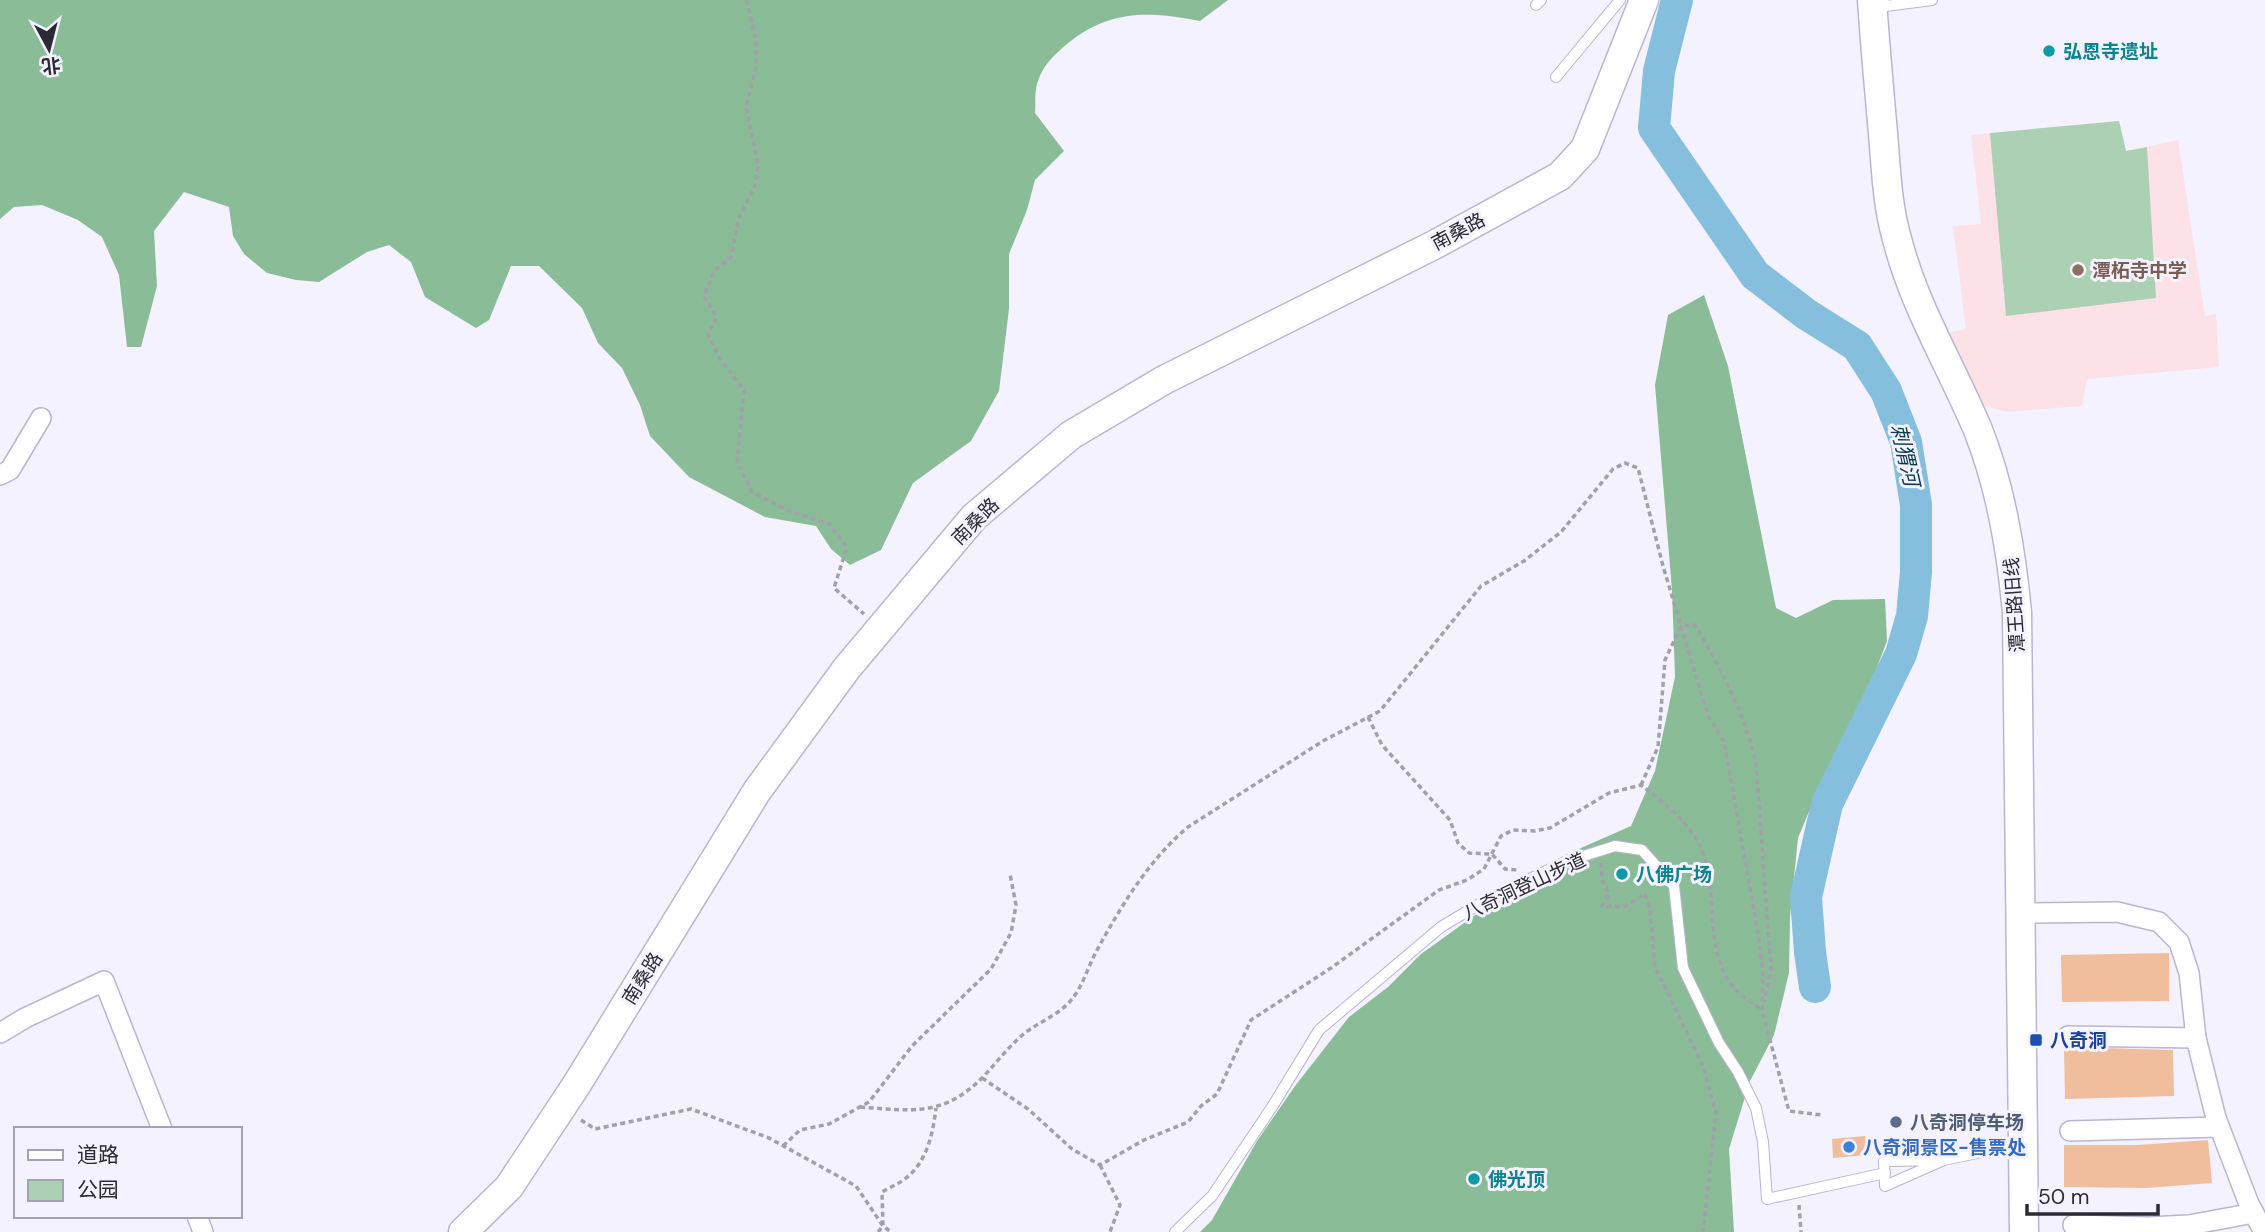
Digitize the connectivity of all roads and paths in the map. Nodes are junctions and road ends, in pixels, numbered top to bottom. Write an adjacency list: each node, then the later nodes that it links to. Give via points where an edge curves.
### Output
1 (747, 0): 11 (path, via 756,41 756,68 746,107 758,165 731,257 714,271 705,296 717,317 708,334 719,358 744,390 737,461 752,492 829,524 847,547 834,588)
2 (1620, 0): 7 (lane)
3 (1643, 0): 11 (street, 南桑路, via 1585,149 1560,176 1434,245 1164,380 1071,435 974,517)
4 (1872, 0): 17 (street, 潭王路旧线, via 1887,184 1897,240 1929,327 1978,430 2007,531 2017,612)
5 (1882, 0): 6 (lane, via 1886,6)
6 (1932, 0)
7 (1556, 77)
8 (41, 418): 9 (street, via 10,470)
9 (0, 475)
10 (1681, 626): 12 (path, via 1638,468 1625,463 1613,468 1561,532 1481,586 1380,710); 13 (path, via 1665,660 1658,747); 18 (path, via 1709,716 1724,741 1759,939); 18 (path, via 1695,625 1710,649 1750,738 1756,764 1771,970)
11 (881, 628): 22 (street, 南桑路, via 846,668 757,791)
12 (1368, 717): 16 (path, via 1382,745 1450,820 1458,843 1469,853 1492,854 1505,869); 24 (path, via 1322,741 1168,844 1120,908 1076,994 1063,1009 1022,1035 982,1078)
13 (1641, 785)
14 (1600, 851): 16 (lane, 八奇洞登山步道); 34 (lane, 八奇洞登山步道, via 1615,846 1642,850 1674,886 1683,968 1756,1108 1767,1199); 43 (path, via 1602,879 1609,894 1602,906 1624,907 1645,894 1655,967 1703,1066 1716,1113)
15 (1010, 874): 23 (path, via 1016,905 1012,933 991,969 912,1046 869,1102)
16 (1540, 874): 42 (lane, 八奇洞登山步道, via 1441,927 1318,1030 1212,1196)
17 (2021, 913): 21 (street, via 2117,912 2159,922 2179,942 2189,973); 29 (street, 潭王路旧线)
18 (1762, 1010): 25 (path, via 1789,1111)
19 (0, 1033): 26 (street, via 104,981)
20 (2068, 1036): 21 (street)
21 (2196, 1038): 27 (street)
22 (562, 1107): 30 (path, via 594,1129 691,1109); 38 (street, 南桑路, via 509,1187)
23 (860, 1107): 24 (path); 30 (path, via 829,1124 800,1130)
24 (936, 1108): 37 (path, via 933,1132 919,1167 882,1192)
25 (1822, 1115)
26 (161, 1127)
27 (2219, 1127): 28 (street); 35 (street)
28 (2070, 1130)
29 (2024, 1143): 31 (lane); 45 (street, 潭王路旧线)
30 (783, 1146): 37 (path, via 856,1186)
31 (1944, 1160): 33 (lane, via 1884,1161); 33 (lane, via 1885,1186)
32 (1100, 1165): 41 (path, via 1120,1205)
33 (1885, 1173): 34 (lane, 八奇洞登山步道)
34 (1798, 1192): 44 (path)
35 (2254, 1213): 36 (street, via 2189,1225); 46 (street)
36 (2073, 1225)
37 (883, 1226): 39 (path); 40 (path)
38 (463, 1232)
39 (878, 1232)
40 (891, 1232)
41 (1110, 1232)
42 (1175, 1232)
43 (1703, 1232)
44 (1801, 1232)
45 (2024, 1232)
46 (2264, 1232)

